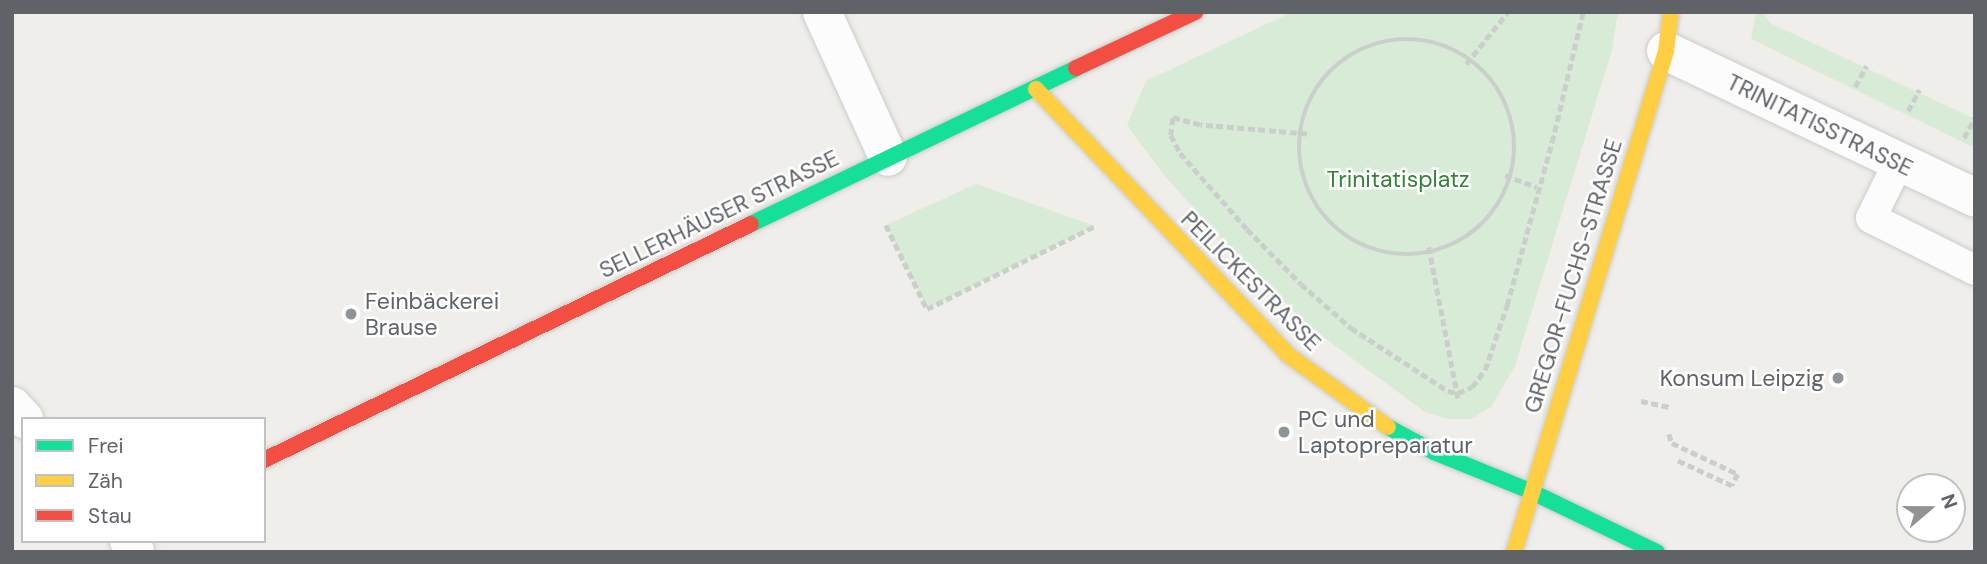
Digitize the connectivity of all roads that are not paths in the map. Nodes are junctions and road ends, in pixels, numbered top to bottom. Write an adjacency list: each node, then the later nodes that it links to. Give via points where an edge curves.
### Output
1 (822, 12): 6 (street)
2 (1195, 12): 5 (street, SELLERHÄUSER STRASSE)
3 (1671, 12): 4 (street, GREGOR-FUCHS-STRASSE)
4 (1666, 51): 7 (street, TRINITATISSTRASSE); 11 (street, GREGOR-FUCHS-STRASSE)
5 (1036, 89): 6 (street, SELLERHÄUSER STRASSE); 11 (street, PEILICKESTRASSE, via 1288,355 1389,428 1434,452)
6 (888, 157): 10 (street, SELLERHÄUSER STRASSE)
7 (1898, 163): 8 (street, TRINITATISSTRASSE); 9 (lane, via 1871,218)
8 (1975, 198)
9 (1975, 270)
10 (266, 459)
11 (1530, 491): 12 (street, GREGOR-FUCHS-STRASSE); 13 (street, PEILICKESTRASSE)
12 (1514, 552)
13 (1657, 552)

